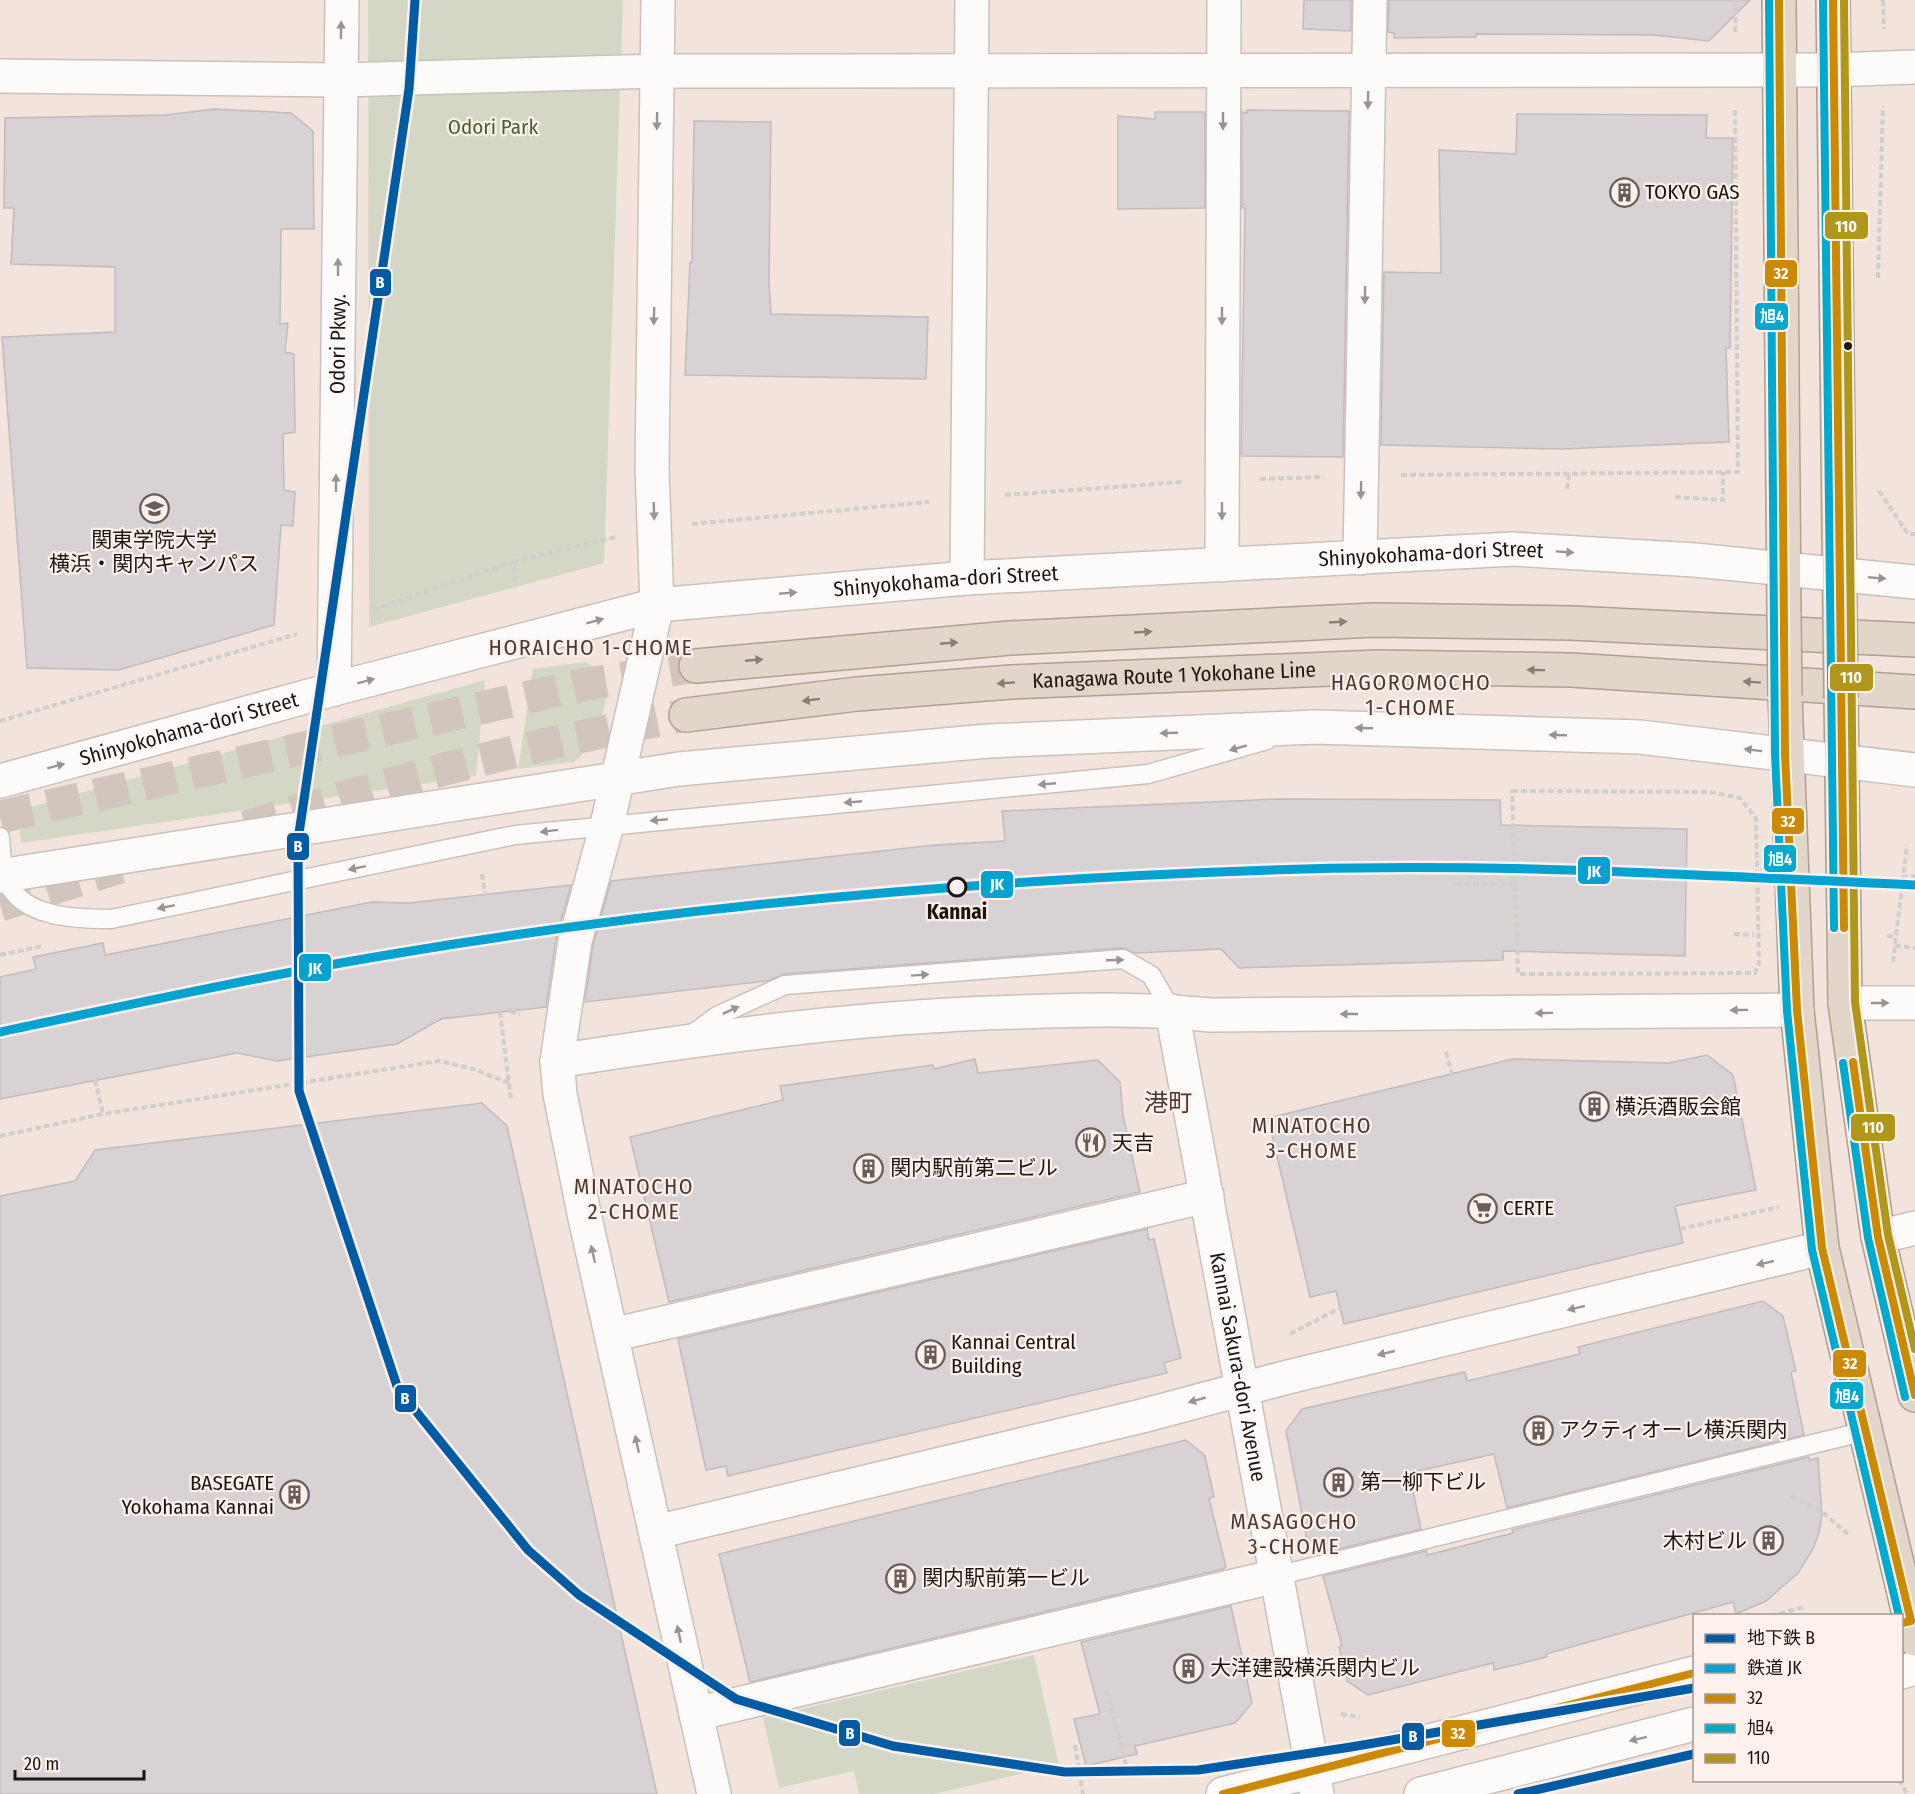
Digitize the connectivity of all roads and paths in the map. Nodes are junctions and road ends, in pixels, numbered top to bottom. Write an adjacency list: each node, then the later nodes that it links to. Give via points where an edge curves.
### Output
1 (342, 0): 19 (street, Odori Pkwy., one-way to 1)
2 (658, 0): 14 (street)
3 (972, 0): 17 (street)
4 (1224, 0): 15 (street)
5 (1370, 0): 11 (street)
6 (1736, 0): 12 (path)
7 (1779, 0): 13 (highway)
8 (1833, 0): 16 (highway)
9 (1883, 0): 10 (path)
10 (1900, 67): 16 (street); 20 (path)
11 (1368, 68): 12 (street); 15 (street); 23 (street, one-way to 23)
12 (1734, 69): 13 (street); 21 (path, via 1738,472)
13 (1778, 69): 16 (street); 34 (highway)
14 (658, 70): 17 (street); 19 (street); 29 (street, one-way to 29)
15 (1223, 70): 17 (street); 24 (street, one-way to 24)
16 (1833, 70): 35 (highway)
17 (972, 72): 28 (street)
18 (0, 76): 19 (street)
19 (340, 80): 40 (street, Odori Pkwy., one-way to 19)
20 (1878, 280)
21 (1723, 472): 22 (path); 27 (path, via 1723,500)
22 (1569, 474): 23 (path); 26 (path)
23 (1362, 476): 24 (path); 31 (street, one-way to 31)
24 (1222, 480): 28 (path); 33 (street, one-way to 33)
25 (1873, 483): 30 (path, via 1908,534)
26 (1567, 489)
27 (1675, 497)
28 (968, 498): 29 (path); 36 (street)
29 (654, 528): 32 (path); 39 (street)
30 (1915, 534)
31 (1360, 558): 33 (street, Shinyokohama-dori Street); 34 (street, Shinyokohama-dori Street, one-way to 34, via 1513,549)
32 (513, 562): 38 (path); 40 (path)
33 (1222, 565): 36 (street, Shinyokohama-dori Street)
34 (1783, 569): 35 (street, Shinyokohama-dori Street); 48 (highway, bridge)
35 (1839, 575): 37 (street, Shinyokohama-dori Street, one-way to 37); 49 (highway, bridge)
36 (967, 578): 39 (street, Shinyokohama-dori Street, one-way to 36)
37 (1915, 582)
38 (515, 587)
39 (657, 604): 43 (street, Shinyokohama-dori Street, one-way to 39); 51 (street)
40 (335, 623): 43 (street, Odori Pkwy.); 46 (path)
41 (1915, 640): 42 (highway, Kanagawa Route 1 Yokohane Line, one-way to 41, via 1010,638 1374,620 1571,623)
42 (696, 666)
43 (334, 689): 52 (street, Shinyokohama-dori Street, one-way to 43)
44 (1915, 692): 45 (highway, Kanagawa Route 1 Yokohane Line, one-way to 45, via 1571,670 1378,667 1011,682 857,694)
45 (686, 714)
46 (0, 722)
47 (1315, 727): 48 (street, one-way to 47, via 1640,737); 51 (street, one-way to 51, via 988,741 679,769); 54 (lane, one-way to 54, via 1148,774)
48 (1785, 754): 49 (street); 76 (highway)
49 (1842, 761): 50 (street); 74 (highway)
50 (1915, 770)
51 (617, 779): 54 (street); 58 (street)
52 (0, 782)
53 (1740, 798): 62 (path, via 1710,792 1512,791)
54 (607, 825): 58 (lane, one-way to 58, via 514,835 111,919 78,919 39,911 19,899); 83 (street, via 575,941)
55 (0, 837): 58 (lane)
56 (1907, 845): 59 (path)
57 (482, 870): 63 (path)
58 (2, 875)
59 (1902, 876): 60 (path); 67 (path)
60 (1915, 876)
61 (1455, 884): 62 (path)
62 (1515, 884): 73 (path)
63 (485, 893)
64 (1734, 934): 65 (path)
65 (1758, 935)
66 (1887, 936): 67 (path)
67 (1896, 936): 69 (path)
68 (53, 944): 71 (path)
69 (1895, 946): 70 (path); 72 (path)
70 (1915, 948)
71 (0, 955)
72 (1893, 962)
73 (1518, 974)
74 (1845, 1003): 75 (street, one-way to 75); 96 (highway)
75 (1915, 1003)
76 (1797, 1010): 78 (street, one-way to 78, via 1219,1015); 97 (highway)
77 (510, 1011): 80 (path)
78 (1172, 1011): 81 (street, via 952,1014); 81 (lane, one-way to 78, via 717,1017 785,985 1123,959 1151,975); 90 (street, Kannai Sakura-dori Avenue)
79 (500, 1012): 86 (path)
80 (520, 1014)
81 (682, 1041): 83 (street)
82 (1444, 1043): 84 (path)
83 (557, 1061): 100 (street, one-way to 83, via 575,1169)
84 (1452, 1074)
85 (95, 1080): 88 (path)
86 (508, 1083): 87 (path); 88 (path, via 474,1069 439,1061)
87 (511, 1100)
88 (103, 1114): 89 (path)
89 (0, 1136)
90 (1207, 1196): 100 (street); 101 (street, Kannai Sakura-dori Avenue)
91 (1782, 1207): 92 (path)
92 (1702, 1225): 94 (path); 95 (path)
93 (1915, 1228): 96 (street)
94 (1680, 1229)
95 (1704, 1235)
96 (1878, 1237): 102 (highway)
97 (1822, 1248): 101 (street, one-way to 101); 103 (highway)
98 (1340, 1308): 99 (path)
99 (1303, 1327)
100 (612, 1335): 105 (street, one-way to 100)
101 (1244, 1388): 105 (street, one-way to 105); 107 (street, Kannai Sakura-dori Avenue)
102 (1915, 1395)
103 (1866, 1431): 107 (lane); 110 (highway)
104 (1791, 1496): 106 (path, via 1822,1512)
105 (656, 1532): 113 (street, one-way to 105)
106 (1848, 1534)
107 (1276, 1576): 113 (street); 117 (street, Kannai Sakura-dori Avenue)
108 (1804, 1607): 109 (path)
109 (1778, 1614)
110 (1911, 1626)
111 (1693, 1674): 117 (street)
112 (1107, 1690): 116 (path)
113 (696, 1714): 118 (street)
114 (1693, 1725): 121 (street, one-way to 121)
115 (1075, 1745): 119 (path)
116 (1128, 1773)
117 (1315, 1783): 120 (street)
118 (714, 1794)
119 (1083, 1794)
120 (1223, 1794)
121 (1421, 1794)

